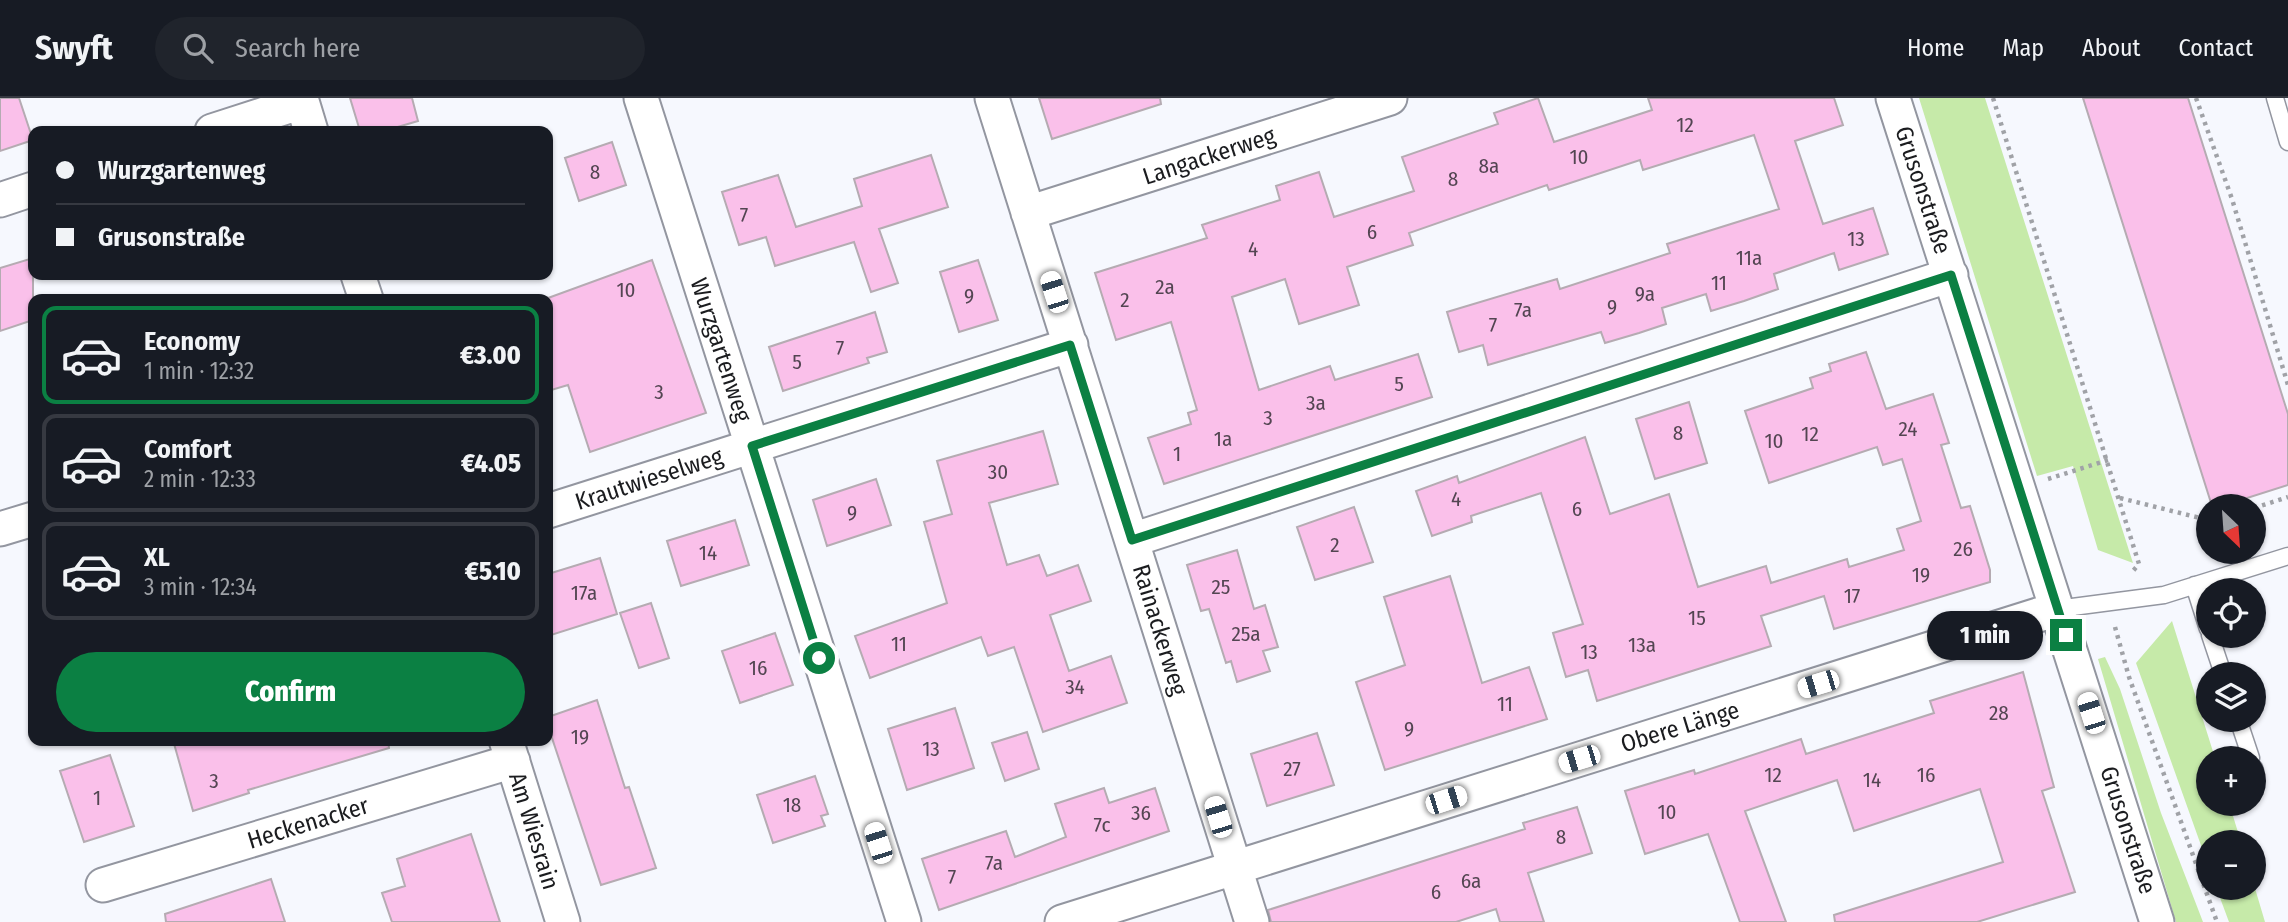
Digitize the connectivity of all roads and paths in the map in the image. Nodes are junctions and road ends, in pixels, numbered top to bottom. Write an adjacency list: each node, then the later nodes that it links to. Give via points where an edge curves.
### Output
1 (640, 98): 17 (street, Wurzgartenweg)
2 (992, 98): 13 (street, Rainackerweg)
3 (1390, 98): 13 (street, Langackerweg)
4 (1893, 98): 14 (street, Grusonstraße)
5 (1993, 98): 18 (path)
6 (2196, 98): 16 (path)
7 (2275, 98): 10 (lane)
8 (305, 110): 9 (street)
9 (234, 126)
10 (2288, 142)
11 (28, 191): 12 (street)
12 (0, 200)
13 (1028, 213): 15 (street, Rainackerweg)
14 (1951, 275): 19 (street, Grusonstraße); 27 (street)
15 (1070, 345): 17 (street, Krautwieselweg); 27 (street, Rainackerweg)
16 (2288, 385)
17 (752, 446): 23 (street, Krautwieselweg); 37 (street, Wurzgartenweg)
18 (2108, 460): 19 (path); 21 (path)
19 (2018, 488): 32 (street, Grusonstraße)
20 (2288, 496): 22 (path)
21 (2119, 498): 24 (path); 31 (path, via 2140,564)
22 (2266, 504)
23 (553, 509)
24 (2196, 517)
25 (28, 521): 26 (street)
26 (0, 529)
27 (1132, 540): 34 (street, Rainackerweg)
28 (2288, 556): 29 (lane)
29 (2194, 585): 30 (lane); 31 (lane, via 2164,595)
30 (2196, 591)
31 (2108, 602): 32 (lane); 41 (path, via 2129,677)
32 (2057, 609): 34 (street, Obere Länge); 40 (street, Grusonstraße)
33 (509, 751): 35 (street, Heckenacker); 36 (street, Am Wiesrain)
34 (1234, 867): 38 (street, Obere Länge); 39 (street, Rainackerweg)
35 (103, 886)
36 (563, 922)
37 (904, 922)
38 (1062, 922)
39 (1252, 922)
40 (2158, 922)
41 (2217, 922)

